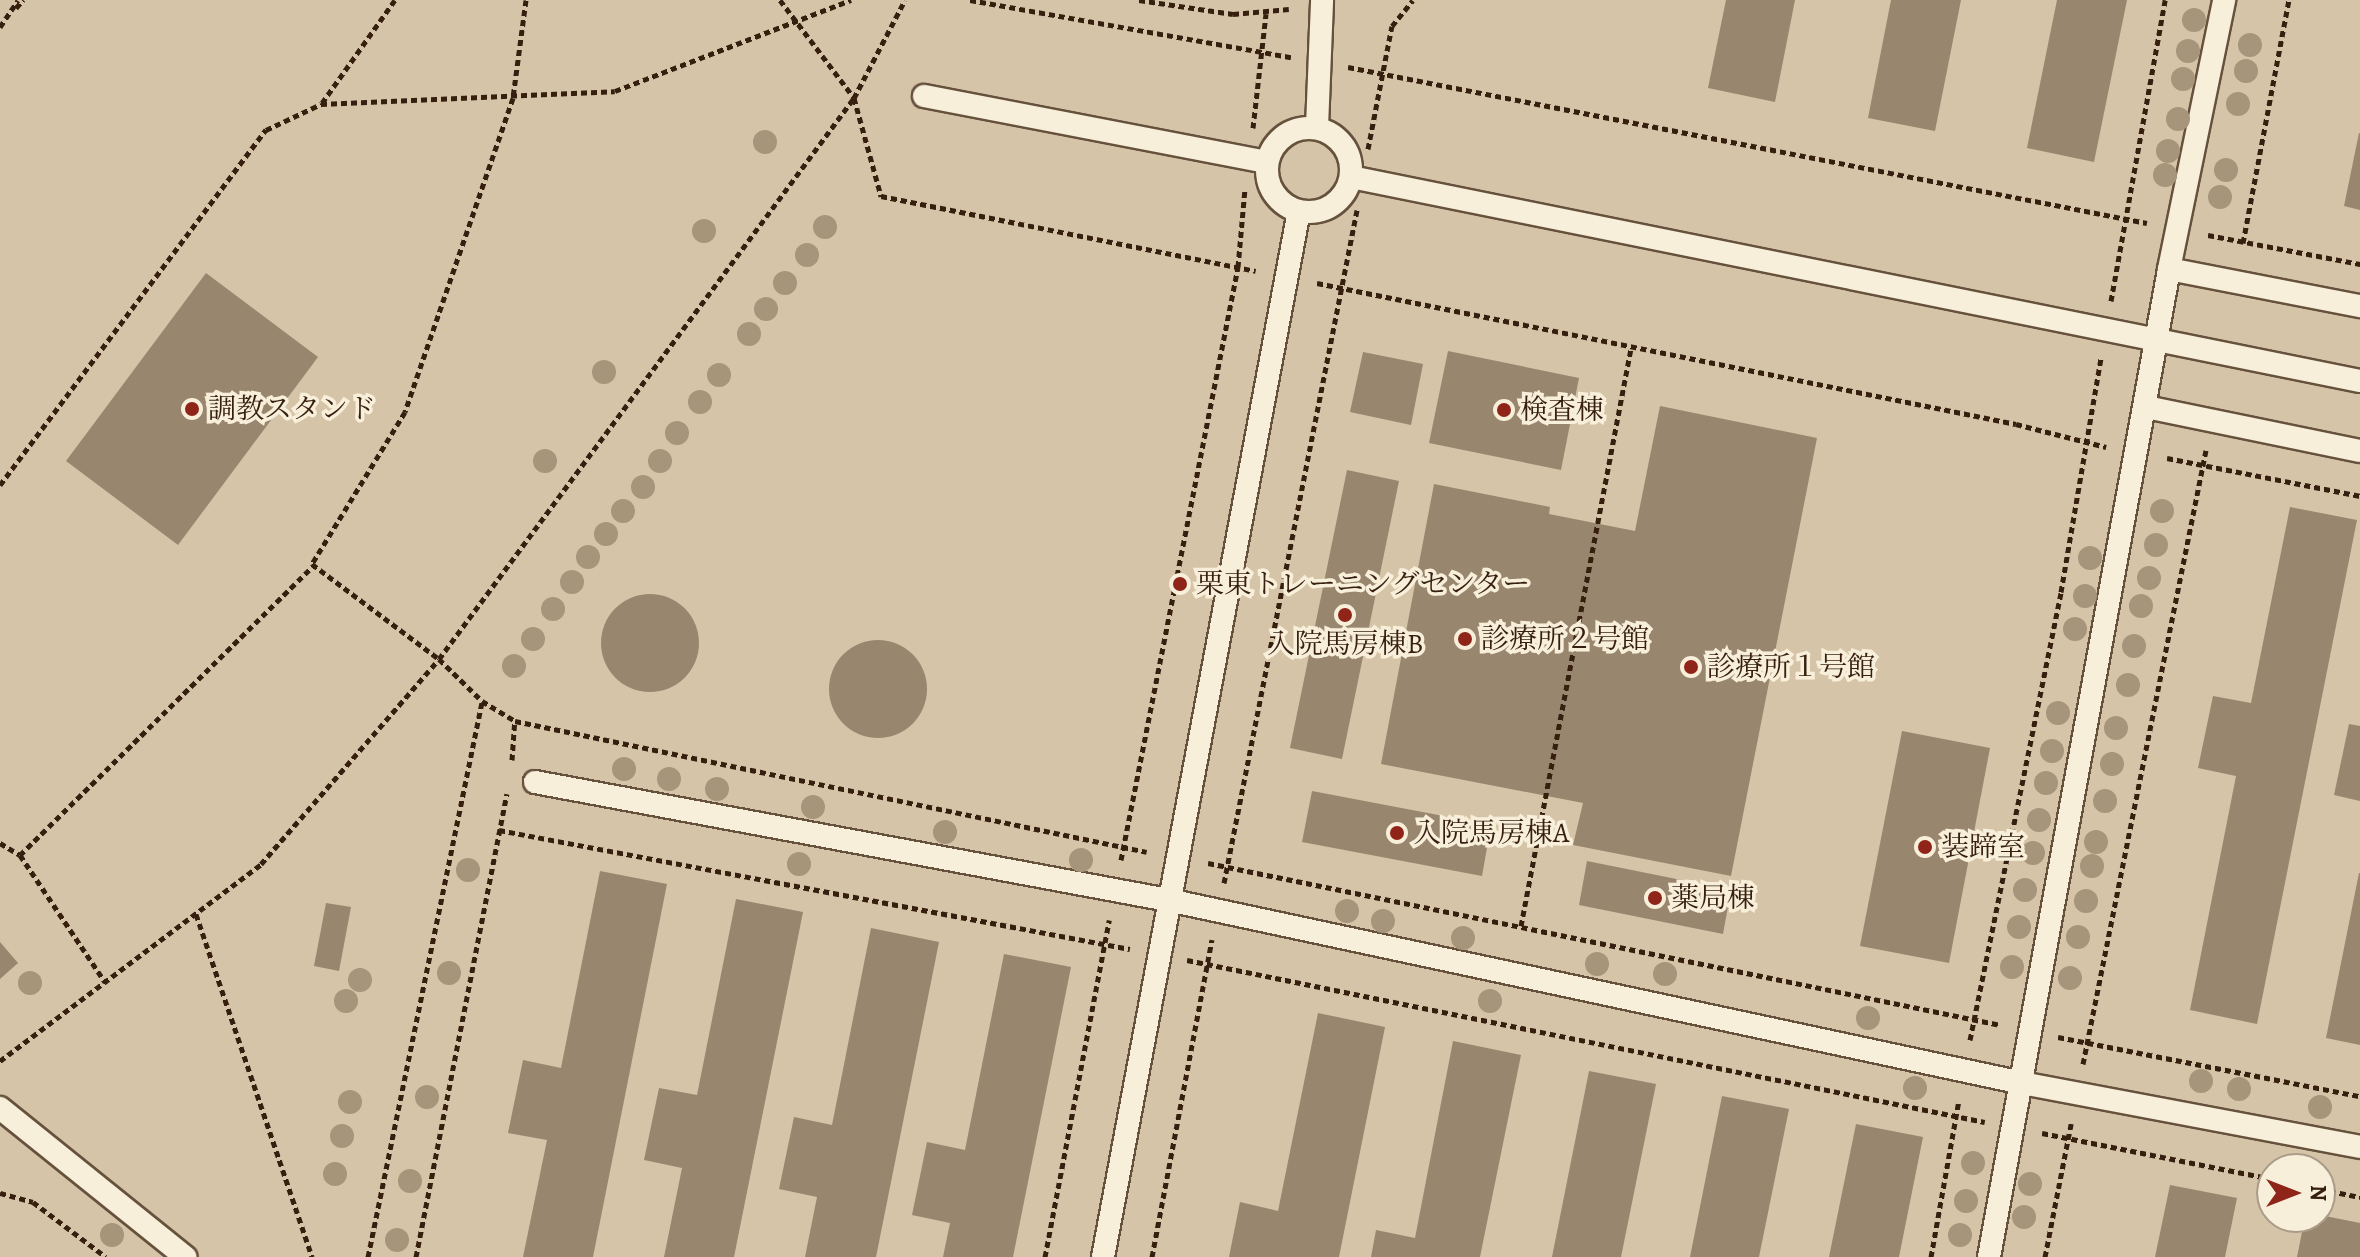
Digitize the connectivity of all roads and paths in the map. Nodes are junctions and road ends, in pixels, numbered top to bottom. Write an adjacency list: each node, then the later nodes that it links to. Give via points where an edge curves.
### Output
1 (21, 0): 16 (path)
2 (395, 0): 23 (path)
3 (526, 0): 21 (path)
4 (780, 0): 15 (path)
5 (851, 0): 15 (path)
6 (905, 0): 22 (path)
7 (970, 0): 17 (path)
8 (1139, 0): 14 (path)
9 (1413, 0): 19 (path, via 1392,26)
10 (2165, 0): 28 (path)
11 (2224, 0): 29 (lane)
12 (2289, 0): 30 (path)
13 (1322, 1): 14 (path); 18 (lane)
14 (1266, 14): 17 (path)
15 (797, 21): 21 (path, via 615,91); 22 (path)
16 (0, 27)
17 (1265, 53): 18 (path); 25 (path)
18 (1320, 62): 19 (path); 24 (lane)
19 (1382, 72): 26 (path); 28 (path)
20 (924, 96): 25 (lane)
21 (513, 98): 23 (path); 50 (path, via 405,412)
22 (854, 98): 32 (path, via 881,196); 51 (path)
23 (321, 104): 48 (path, via 266,130)
24 (1317, 127): 25 (lane, via 1290,131); 26 (lane, via 1348,151)
25 (1258, 160): 27 (lane, via 1277,198); 32 (path)
26 (1357, 178): 27 (lane, via 1338,201 1313,212); 36 (path); 38 (lane)
27 (1299, 211): 34 (lane)
28 (2125, 219): 29 (path); 38 (path)
29 (2177, 229): 30 (path); 33 (lane)
30 (2244, 242): 31 (path); 35 (path)
31 (2360, 264)
32 (1238, 267): 34 (path); 55 (path)
33 (2169, 269): 35 (lane); 39 (lane)
34 (1286, 277): 36 (path); 57 (lane)
35 (2234, 281): 37 (lane)
36 (1342, 289): 40 (path); 58 (path)
37 (2360, 306)
38 (2106, 333): 39 (lane); 44 (path)
39 (2156, 342): 41 (lane); 42 (lane)
40 (1631, 348): 44 (path, via 2016,424); 63 (path)
41 (2360, 381)
42 (2146, 407): 43 (lane); 46 (lane)
43 (2209, 422): 45 (lane); 47 (path)
44 (2084, 443): 46 (path); 68 (path, via 2061,592)
45 (2360, 451)
46 (2139, 453): 47 (path); 69 (lane)
47 (2204, 464): 49 (path); 70 (path)
48 (0, 485)
49 (2360, 496)
50 (312, 564): 51 (path); 56 (path)
51 (439, 659): 52 (path); 62 (path, via 261,864)
52 (482, 701): 55 (path, via 515,721 572,735); 88 (path)
53 (535, 782): 59 (lane)
54 (0, 843): 56 (path)
55 (1124, 847): 57 (path); 59 (path)
56 (20, 855): 67 (path)
57 (1177, 858): 58 (path); 60 (lane)
58 (1228, 867): 61 (path); 63 (path)
59 (1116, 890): 60 (lane); 64 (path)
60 (1168, 900): 61 (lane); 65 (lane)
61 (1218, 911): 66 (path); 72 (lane)
62 (196, 914): 67 (path); 87 (path)
63 (1521, 926): 68 (path)
64 (1104, 944): 65 (path); 89 (path, via 499,830); 90 (path)
65 (1159, 954): 66 (path); 91 (lane)
66 (1206, 964): 77 (path); 92 (path)
67 (105, 982): 71 (path)
68 (1974, 1019): 69 (path); 72 (path)
69 (2033, 1032): 70 (path); 73 (lane)
70 (2087, 1043): 74 (path); 75 (path)
71 (0, 1061)
72 (1964, 1071): 73 (lane); 77 (path)
73 (2022, 1083): 74 (lane); 78 (lane)
74 (2077, 1093): 79 (path); 80 (lane)
75 (2360, 1096)
76 (0, 1108): 86 (lane)
77 (1956, 1116): 78 (path); 93 (path)
78 (2014, 1128): 79 (path); 94 (lane)
79 (2068, 1137): 81 (path); 95 (path)
80 (2360, 1147)
81 (2256, 1176)
82 (2336, 1192): 84 (path)
83 (0, 1193): 85 (path, via 33,1202)
84 (2360, 1197)
85 (106, 1257)
86 (185, 1257)
87 (312, 1257)
88 (368, 1257)
89 (416, 1257)
90 (1045, 1257)
91 (1103, 1257)
92 (1152, 1257)
93 (1931, 1257)
94 (1989, 1257)
95 (2045, 1257)

